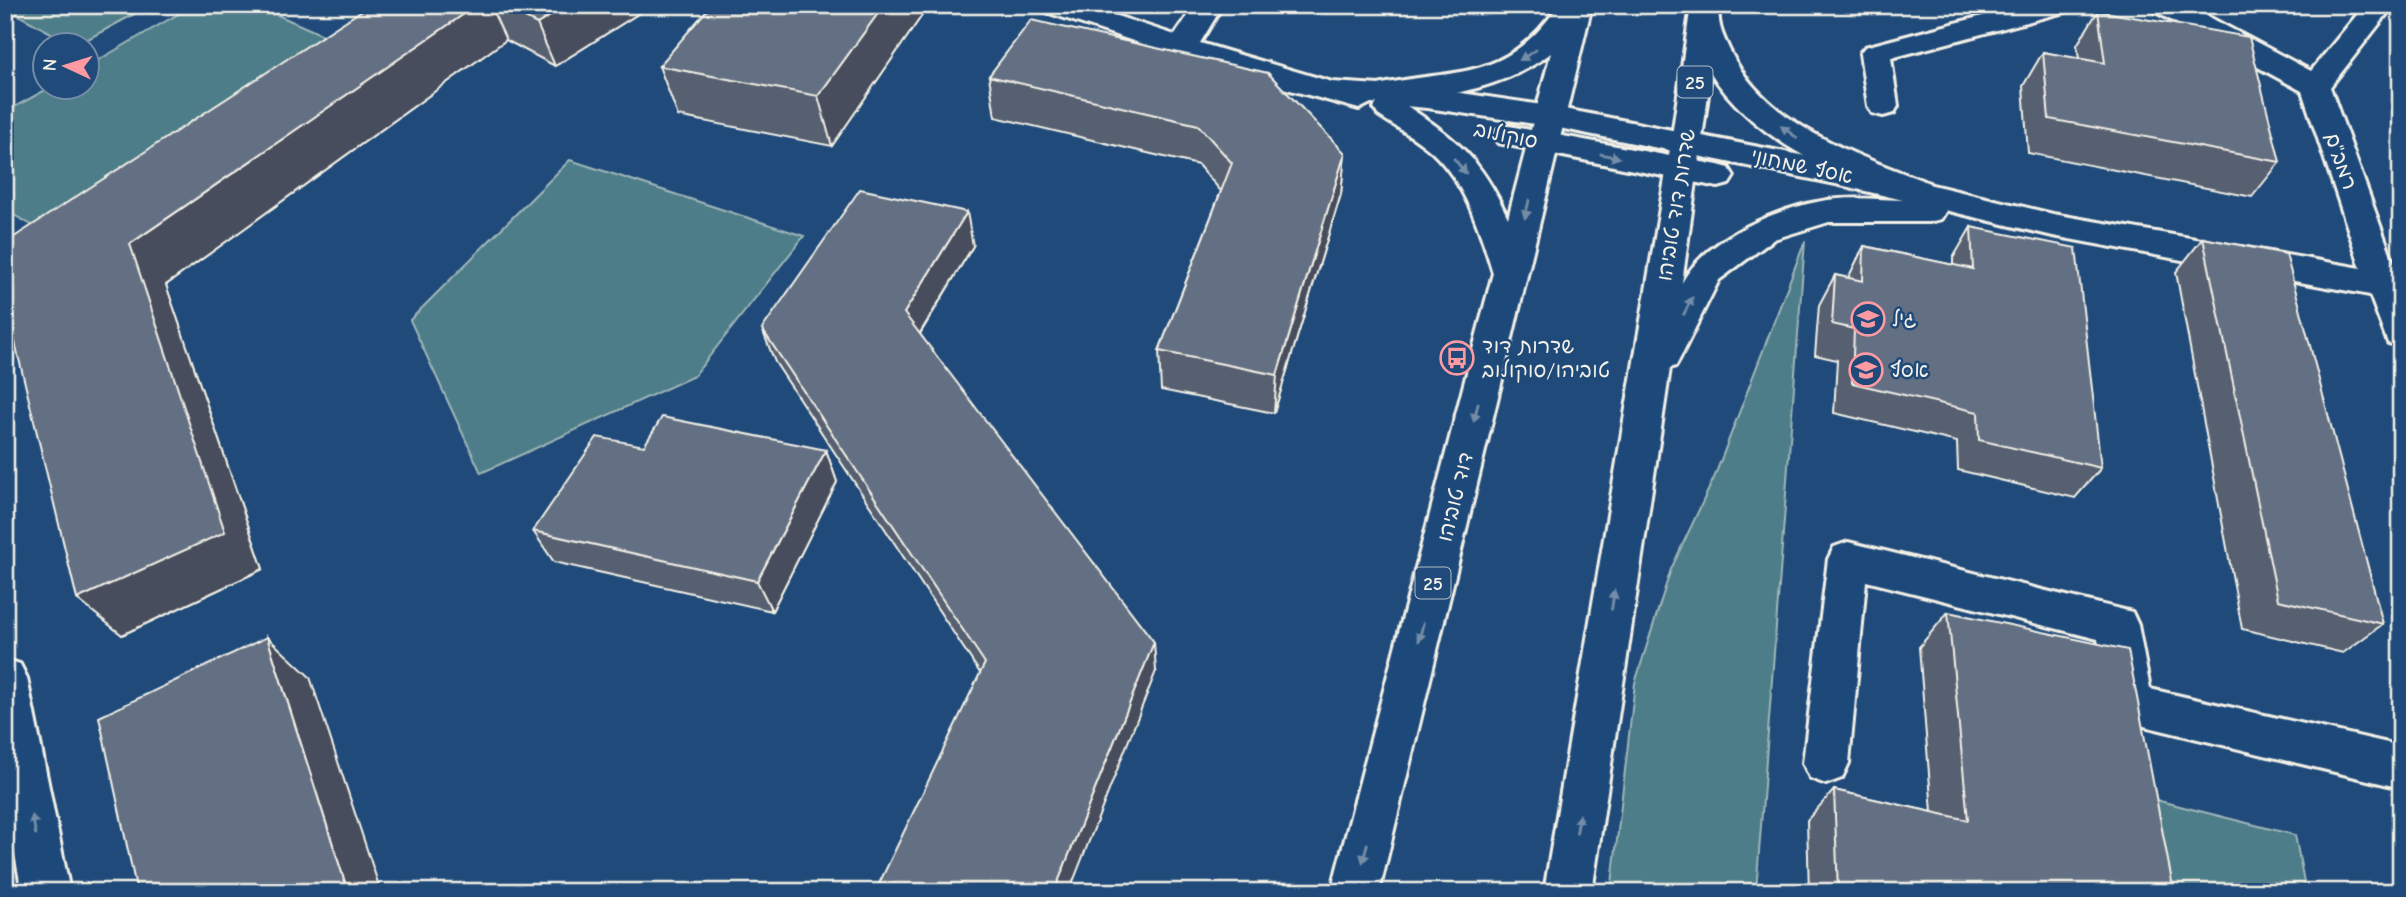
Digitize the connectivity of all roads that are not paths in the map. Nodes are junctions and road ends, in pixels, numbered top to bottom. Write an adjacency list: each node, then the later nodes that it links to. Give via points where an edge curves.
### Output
1 (1053, 5): 8 (main road, סוקולוב)
2 (1209, 5): 8 (main road)
3 (1576, 5): 10 (main road, one-way to 10, via 1543,46 1525,58 1490,74); 12 (main road, 25)
4 (2058, 5): 11 (main road, via 1875,53)
5 (2164, 5): 9 (main road)
6 (2380, 5): 9 (main road)
7 (1704, 13): 13 (main road, שדרות דוד טוביהו / 25); 14 (main road, one-way to 7, via 1813,149 1760,111 1733,82)
8 (1183, 46): 10 (main road, סוקולוב, via 1247,68)
9 (2315, 86): 16 (main road, רמב"ם)
10 (1385, 101): 12 (main road, סוקולוב); 15 (main road, one-way to 15, via 1444,146 1466,173 1494,223)
11 (1883, 106)
12 (1546, 130): 13 (main road, סוקולוב); 15 (main road, דוד טוביהו / 25, one-way to 15)
13 (1684, 156): 14 (main road, אסף שמחוני); 18 (main road, שדרות דוד טוביהו / 25)
14 (1923, 201): 16 (main road, אסף שמחוני); 18 (main road, one-way to 14, via 1705,272 1762,231 1828,211)
15 (1511, 274): 23 (main road, דוד טוביהו / 25, one-way to 23)
16 (2391, 285): 17 (main road, רמב"ם)
17 (2401, 334)
18 (1646, 389): 24 (main road, 25, one-way to 18)
19 (5, 678): 22 (main road, one-way to 19)
20 (1826, 763): 21 (main road, via 1847,559 2118,625 2131,705)
21 (2401, 767)
22 (46, 892)
23 (1355, 892)
24 (1568, 892)

